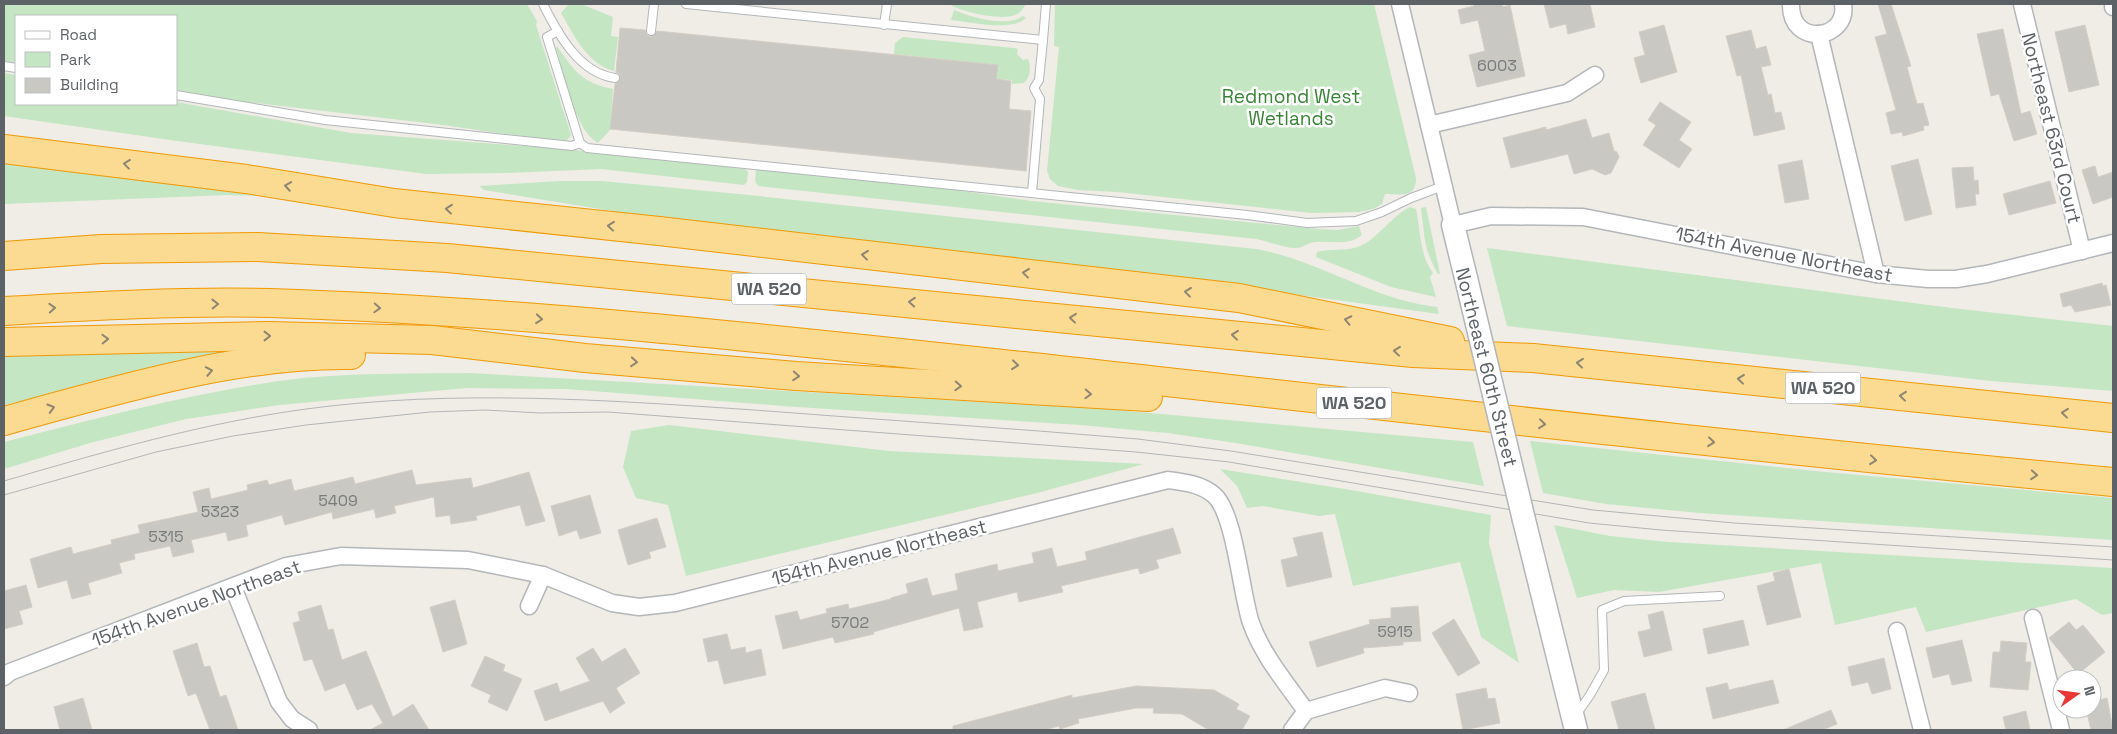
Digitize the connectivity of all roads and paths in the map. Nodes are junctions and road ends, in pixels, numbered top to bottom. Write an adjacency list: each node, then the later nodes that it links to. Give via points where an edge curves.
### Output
1 (543, 4): 11 (lane)
2 (654, 4): 12 (lane)
3 (686, 4): 10 (lane)
4 (887, 4): 10 (lane)
5 (1046, 4): 14 (lane)
6 (1400, 4): 18 (street, Northeast 60th Street)
7 (1791, 4): 13 (street, via 1793,20 1798,27 1805,32)
8 (1843, 4): 13 (street, via 1838,25)
9 (2022, 4): 25 (street, Northeast 63rd Court)
10 (884, 25): 14 (lane)
11 (558, 31): 16 (lane, via 590,70); 19 (lane, via 547,37)
12 (650, 31)
13 (1819, 34): 27 (street)
14 (1042, 40): 22 (lane, via 1039,80 1034,88 1040,99)
15 (1595, 75): 18 (street, via 1567,93)
16 (615, 78)
17 (178, 95): 19 (lane, via 325,120 572,146)
18 (1429, 124): 21 (street, Northeast 60th Street)
19 (580, 143): 22 (lane, via 587,148)
20 (4, 149): 31 (highway, one-way to 20, via 1239,298 394,203 246,179)
21 (1443, 186): 22 (lane, via 1356,221 1307,223); 23 (street, Northeast 60th Street)
22 (1032, 193)
23 (1453, 225): 27 (street, 154th Avenue Northeast, via 1491,216 1583,217); 45 (street, Northeast 60th Street, bridge)
24 (2113, 244): 25 (street, 154th Avenue Northeast)
25 (2082, 251): 27 (street, 154th Avenue Northeast, via 1956,280)
26 (4, 256): 31 (highway, WA 520, one-way to 26, via 1413,353 447,258 258,247 101,249)
27 (1876, 274)
28 (4, 310): 32 (highway, WA 520, one-way to 32, via 265,303 442,311 783,339)
29 (4, 342): 30 (highway, one-way to 30, via 269,336 432,340)
30 (585, 358): 32 (highway, one-way to 32, via 796,376); 34 (highway, one-way to 30, via 167,379 236,365 300,357)
31 (1533, 358): 33 (highway, WA 520, one-way to 31)
32 (1458, 415): 35 (highway, WA 520, one-way to 35)
33 (2113, 418)
34 (4, 421)
35 (2113, 482)
36 (543, 574): 37 (street, 154th Avenue Northeast, via 468,560 340,556 286,566); 39 (street); 44 (street, 154th Avenue Northeast, via 612,602 640,607 674,604 1168,480 1197,485 1215,496 1226,514 1250,622 1262,649)
37 (233, 587): 42 (street, 154th Avenue Northeast, via 102,635); 46 (street, via 279,702 292,719)
38 (1720, 596): 45 (lane, via 1624,601 1602,610 1604,670)
39 (529, 606)
40 (2033, 618): 49 (street)
41 (1897, 632): 48 (street)
42 (4, 677)
43 (1409, 693): 44 (street, via 1385,688)
44 (1306, 711): 47 (street)
45 (1575, 724)
46 (308, 730)
47 (1292, 730)
48 (1922, 730)
49 (2061, 730)

